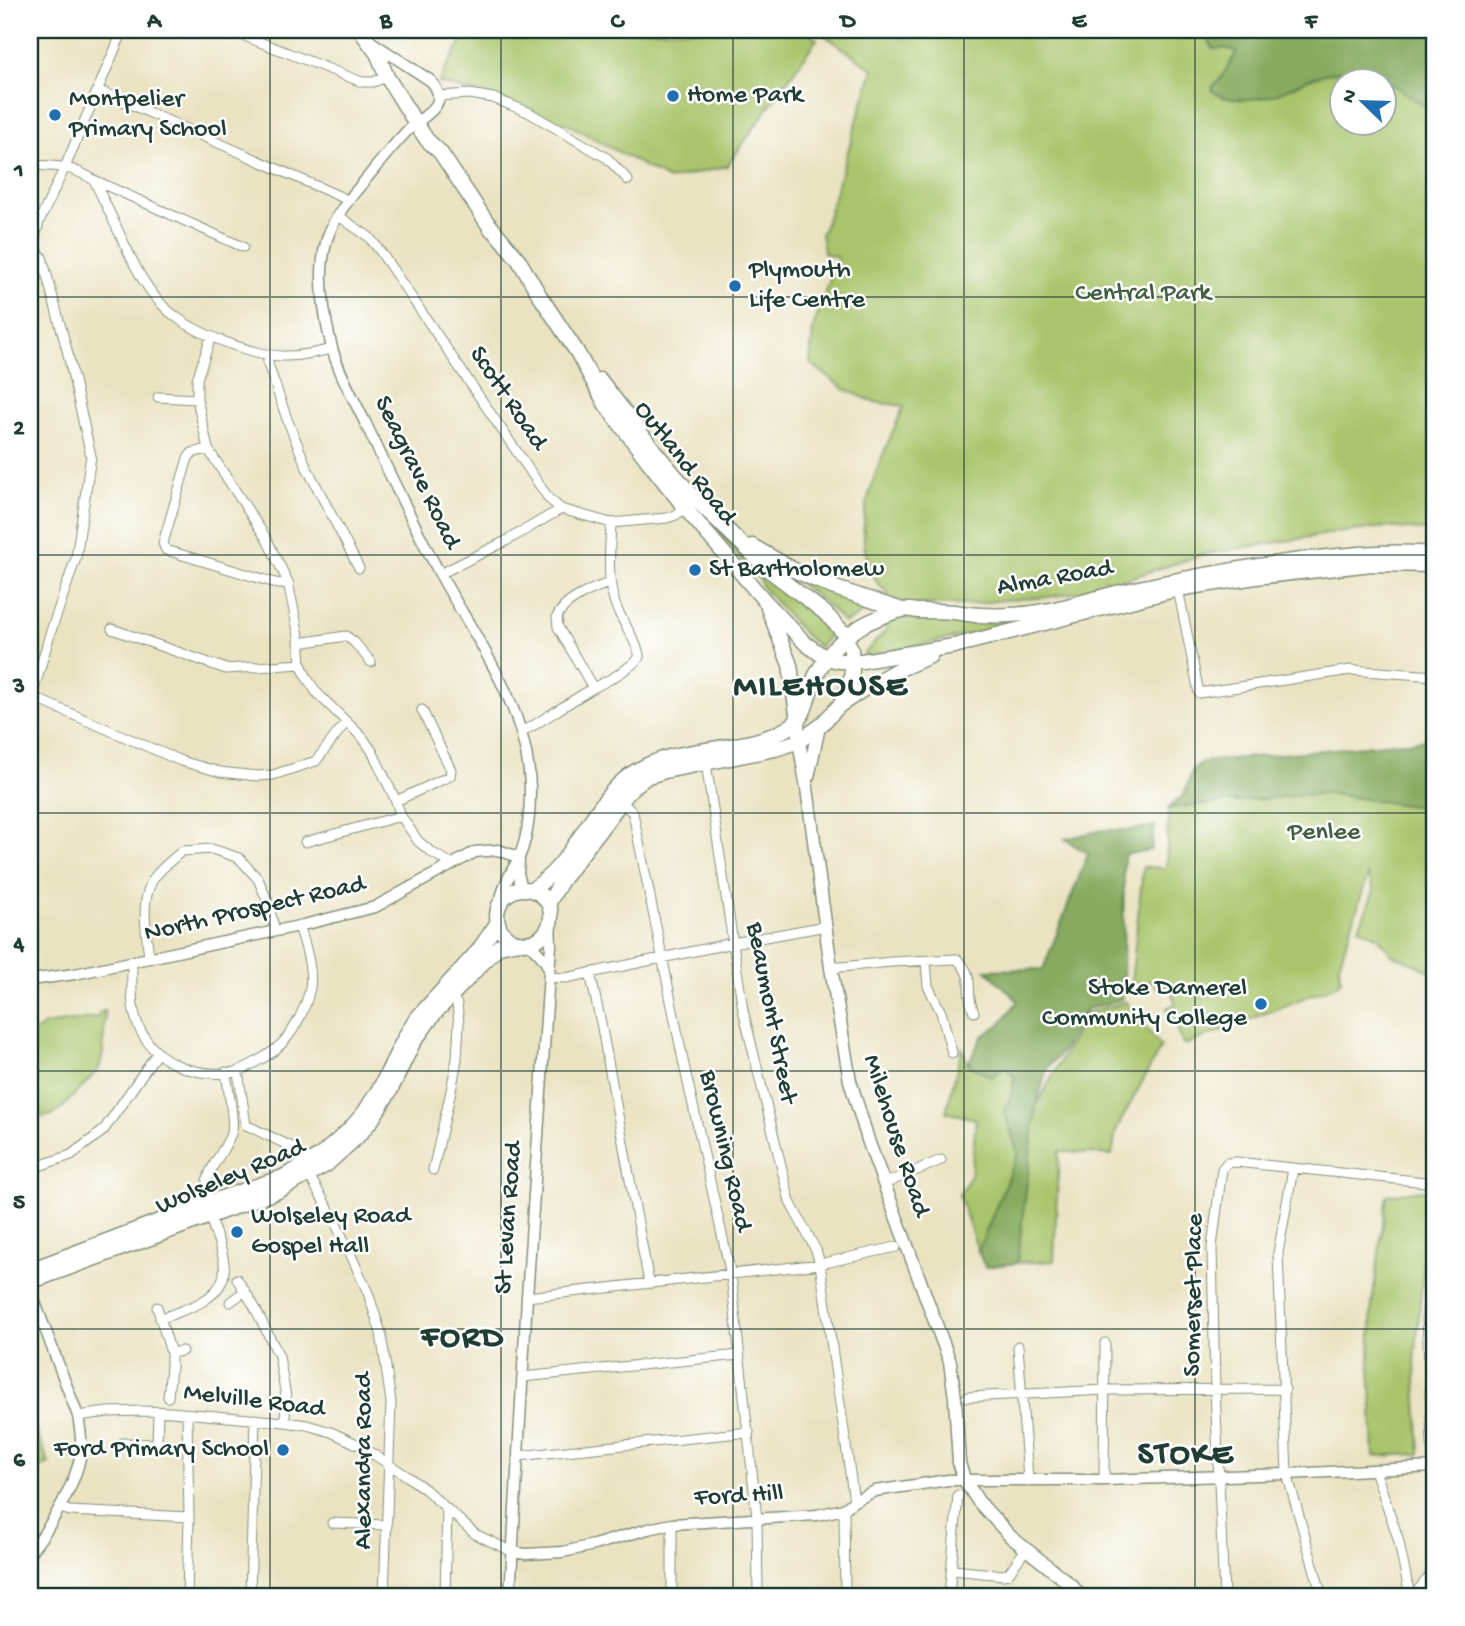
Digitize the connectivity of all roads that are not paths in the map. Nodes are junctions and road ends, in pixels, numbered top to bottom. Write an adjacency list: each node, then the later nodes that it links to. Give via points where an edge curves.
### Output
1 (123, 30): 6 (street)
2 (230, 30): 5 (street, via 362,82)
3 (364, 35): 4 (main road, Outland Road); 7 (street, via 431,81)
4 (378, 55): 5 (main road, Outland Road); 8 (main road, Outland Road)
5 (387, 77): 8 (main road, Outland Road)
6 (98, 90): 10 (street); 13 (street)
7 (438, 96): 8 (street, Seagrave Road, via 436,106); 12 (street, via 493,98 530,113 607,158)
8 (419, 119): 13 (street, Seagrave Road); 20 (main road, Outland Road, via 427,140 440,152 513,267 540,296)
9 (30, 165): 10 (street)
10 (65, 167): 11 (street); 15 (street)
11 (94, 180): 16 (street); 18 (street, via 134,265 153,294 170,312)
12 (628, 180)
13 (348, 200): 14 (street, Seagrave Road)
14 (337, 215): 19 (street, Seagrave Road, via 327,239 322,284); 26 (street, Scott Road, via 369,237 380,251 549,499)
15 (33, 246): 17 (street); 48 (street, via 42,257 91,456 76,558)
16 (243, 247)
17 (30, 257)
18 (211, 338): 21 (street); 23 (street, via 197,379)
19 (332, 349): 21 (street, via 303,356); 32 (street, Seagrave Road)
20 (577, 352): 25 (main road, Outland Road, via 606,405); 28 (main road, Outland Road, via 694,498)
21 (268, 355): 31 (street, via 307,468)
22 (158, 397): 23 (street)
23 (197, 399): 24 (street)
24 (208, 449): 33 (street, via 266,538); 33 (street, via 188,458 163,543 166,550 279,584)
25 (685, 508): 27 (street, via 667,518); 36 (main road, Outland Road)
26 (561, 509): 27 (street); 32 (street)
27 (611, 523): 34 (street)
28 (735, 537): 37 (main road, Outland Road, via 832,587); 39 (main road, Outland Road, via 824,612)
29 (1435, 554): 37 (main road, Alma Road, via 1371,553 1253,566 1020,614)
30 (1435, 565): 35 (main road, Alma Road, via 1372,564)
31 (359, 568)
32 (440, 574): 54 (street, Seagrave Road, via 497,673)
33 (288, 582): 40 (street)
34 (610, 583): 47 (street, via 639,656 626,670); 47 (street, via 563,606 556,617)
35 (1178, 589): 41 (main road, Alma Road); 46 (street, via 1199,693 1351,670)
36 (764, 600): 42 (main road, Outland Road); 51 (main road, Outland Road, via 790,665)
37 (902, 610): 39 (main road, Alma Road)
38 (112, 629): 45 (street, via 226,669)
39 (846, 637): 42 (main road, Alma Road); 44 (main road, Outland Road)
40 (299, 643): 43 (street, via 346,636); 45 (street)
41 (954, 646): 44 (main road, Alma Road); 49 (main road, Alma Road, via 893,672)
42 (826, 658): 44 (main road, Alma Road); 51 (main road)
43 (365, 660)
44 (852, 662): 49 (main road, Outland Road)
45 (301, 664): 52 (street, via 317,693)
46 (1435, 676)
47 (593, 688): 54 (street)
48 (31, 696): 52 (street, via 181,761 257,776 316,761)
49 (840, 705): 53 (main road)
50 (422, 710): 58 (street, via 452,770 450,776)
51 (798, 721): 55 (main road, Outland Road); 64 (main road, via 760,741 666,758 629,776 553,873)
52 (346, 722): 58 (street, via 372,751)
53 (818, 727): 55 (main road); 57 (main road, Milehouse Road)
54 (521, 731): 62 (street, Seagrave Road, via 530,799)
55 (799, 741): 56 (main road); 57 (main road, Milehouse Road)
56 (705, 763): 59 (main road, via 648,776); 73 (street, Beaumont Street)
57 (807, 788): 70 (main road, Milehouse Road)
58 (396, 800): 60 (street)
59 (621, 801): 66 (main road); 75 (street, Browning Road, via 633,813)
60 (401, 816): 61 (street); 63 (street, via 418,841)
61 (305, 842)
62 (519, 857): 63 (street, North Prospect Road, via 484,850); 64 (street, via 518,873); 65 (street)
63 (452, 864): 69 (street, North Prospect Road, via 375,907)
64 (526, 889): 65 (main road, via 513,891); 66 (main road)
65 (500, 904): 68 (main road)
66 (548, 904): 67 (main road)
67 (551, 921): 72 (main road, via 545,933); 79 (street, St Levan Road)
68 (498, 922): 72 (main road, via 509,939); 93 (main road, Wolseley Road, via 417,1018 364,1113)
69 (299, 926): 71 (street, North Prospect Road); 86 (street, via 308,951 310,986 299,1020 278,1048)
70 (826, 926): 73 (street); 78 (main road, Milehouse Road)
71 (275, 931): 74 (street, North Prospect Road); 74 (street, via 258,879 239,858 212,849 182,851 154,878 147,895)
72 (524, 942): 79 (street, via 544,959); 82 (main road, Wolseley Road, via 499,946)
73 (733, 943): 75 (street); 100 (street, Beaumont Street, via 743,1010 790,1202)
74 (149, 958): 77 (street, North Prospect Road)
75 (661, 959): 80 (street); 102 (street, Browning Road)
76 (926, 961): 78 (street); 83 (street, via 957,959 970,975); 85 (street, via 928,986)
77 (132, 962): 81 (street, North Prospect Road); 84 (street, via 134,1012)
78 (831, 968): 96 (main road, Milehouse Road, via 850,1081)
79 (548, 973): 80 (street, via 566,978); 108 (street, St Levan Road)
80 (590, 973): 105 (street)
81 (30, 980)
82 (452, 995): 93 (main road, Wolseley Road, via 413,1043 371,1121 339,1155); 94 (street, via 459,1023 457,1059)
83 (974, 1012)
84 (157, 1053): 87 (street, via 191,1071); 92 (street, via 103,1131 71,1156)
85 (952, 1053)
86 (238, 1071): 87 (street); 88 (street)
87 (226, 1072): 89 (street)
88 (246, 1125): 89 (street); 93 (street, Alexandra Road, via 294,1148)
89 (233, 1129): 97 (street, via 207,1179)
90 (941, 1160): 96 (street)
91 (1293, 1168): 95 (street, Somerset Place); 118 (street, via 1278,1253); 120 (street, Somerset Place, via 1236,1162 1222,1169 1212,1247)
92 (30, 1169)
93 (308, 1170): 97 (main road, Wolseley Road, via 278,1191); 132 (street, Alexandra Road, via 350,1252 381,1334 391,1402)
94 (433, 1170)
95 (1435, 1182)
96 (884, 1184): 139 (main road, Milehouse Road, via 950,1362)
97 (208, 1210): 101 (main road, Wolseley Road); 104 (main road, Wolseley Road); 111 (street, via 225,1260 223,1279 205,1300)
98 (1435, 1237): 133 (street, via 1427,1315)
99 (896, 1247): 100 (street)
100 (820, 1264): 102 (street); 140 (street, Beaumont Street)
101 (30, 1270)
102 (731, 1275): 105 (street); 116 (street, Browning Road)
103 (237, 1279): 107 (street)
104 (30, 1282)
105 (649, 1283): 108 (street)
106 (30, 1289): 126 (street)
107 (245, 1291): 109 (street); 128 (street, via 279,1356)
108 (527, 1297): 117 (street, St Levan Road)
109 (230, 1302)
110 (157, 1307): 111 (street)
111 (160, 1319): 115 (street)
112 (1105, 1343): 119 (street)
113 (1018, 1346): 121 (street)
114 (182, 1351): 115 (street)
115 (171, 1353): 123 (street)
116 (739, 1355): 117 (street); 129 (street, Browning Road)
117 (523, 1377): 131 (street, St Levan Road)
118 (1284, 1389): 120 (street); 135 (street)
119 (1105, 1390): 120 (street); 121 (street); 138 (street)
120 (1215, 1390): 136 (street, Somerset Place)
121 (1021, 1394): 122 (street); 137 (street)
122 (967, 1396)
123 (168, 1397)
124 (158, 1412): 125 (street, Melville Road); 126 (street, Melville Road); 130 (street, via 157,1443)
125 (187, 1414): 127 (street, Melville Road); 144 (street)
126 (78, 1416): 141 (street, via 82,1451)
127 (255, 1419): 128 (street, Melville Road); 157 (street)
128 (285, 1422): 132 (street, Melville Road, via 331,1432)
129 (748, 1433): 131 (street); 145 (street, Browning Road)
130 (122, 1443)
131 (518, 1456): 151 (street, St Levan Road)
132 (388, 1464): 142 (street, Melville Road); 148 (street, Alexandra Road)
133 (1434, 1467): 134 (street, Ford Hill)
134 (1375, 1470): 135 (street, Ford Hill); 168 (street)
135 (1287, 1475): 136 (street, Ford Hill); 167 (street)
136 (1219, 1477): 138 (street, Ford Hill); 166 (street, Somerset Place)
137 (1028, 1479): 138 (street, Ford Hill); 139 (street, Ford Hill)
138 (1104, 1480)
139 (964, 1488): 140 (street, Ford Hill, via 948,1480 876,1491); 149 (main road); 152 (street)
140 (854, 1501): 143 (street, Ford Hill)
141 (60, 1508): 144 (street); 150 (street)
142 (447, 1509): 151 (street, Melville Road, via 475,1534); 159 (street)
143 (844, 1509): 145 (street, Ford Hill); 163 (street)
144 (189, 1517): 156 (street)
145 (757, 1518): 147 (street, Ford Hill); 162 (street, Browning Road)
146 (332, 1523): 148 (street)
147 (672, 1524): 151 (street, Ford Hill, via 563,1552); 161 (street)
148 (387, 1525): 158 (street, Alexandra Road)
149 (1026, 1549): 152 (street, via 1008,1574); 165 (main road)
150 (30, 1552)
151 (513, 1552): 160 (street, St Levan Road)
152 (953, 1570): 164 (street)
153 (1435, 1570): 168 (street)
154 (73, 1592): 155 (street)
155 (154, 1596)
156 (187, 1596)
157 (250, 1596)
158 (384, 1596)
159 (445, 1596)
160 (510, 1596)
161 (672, 1596)
162 (758, 1596)
163 (845, 1596)
164 (949, 1596)
165 (1081, 1596)
166 (1224, 1596)
167 (1322, 1596)
168 (1411, 1596)

